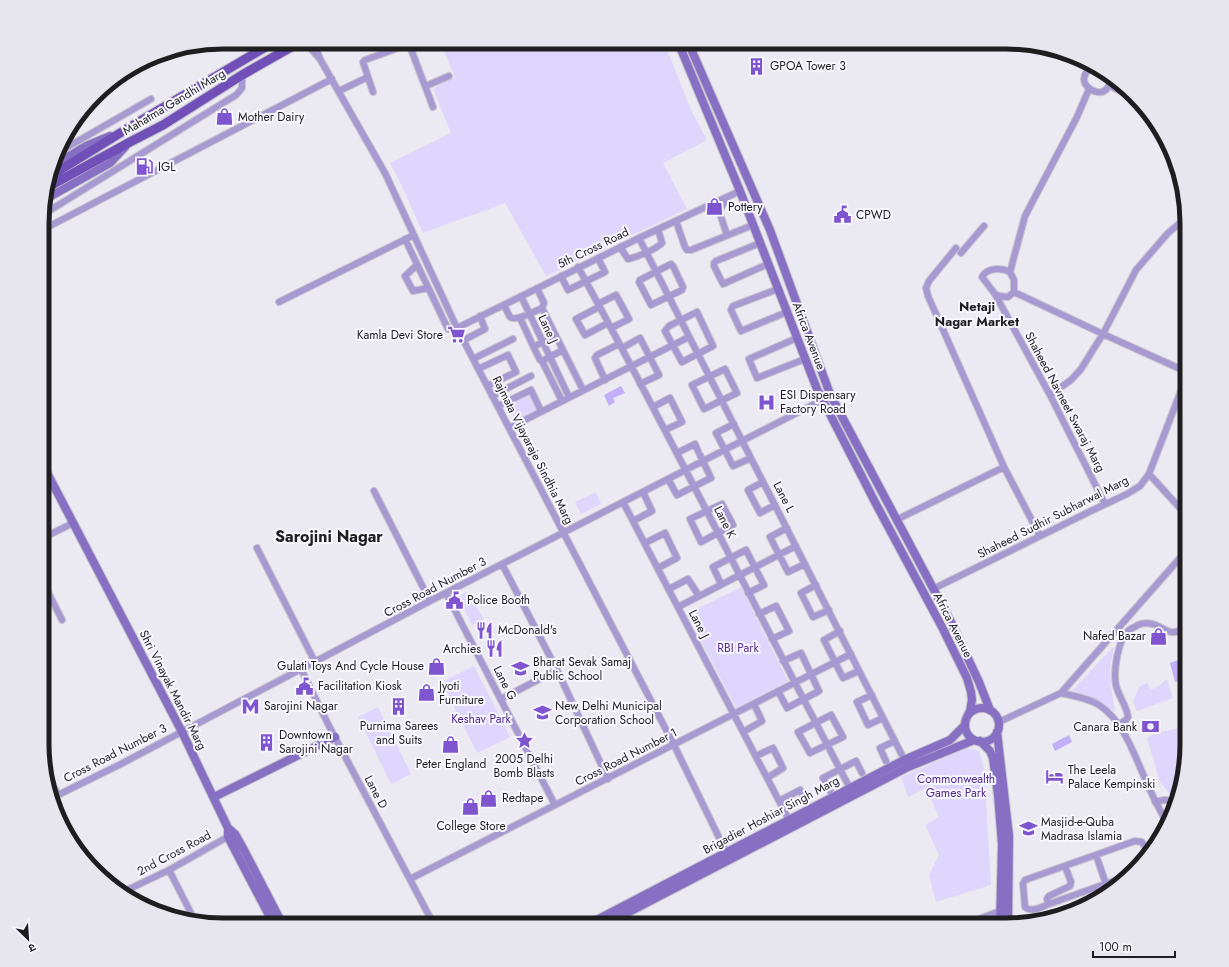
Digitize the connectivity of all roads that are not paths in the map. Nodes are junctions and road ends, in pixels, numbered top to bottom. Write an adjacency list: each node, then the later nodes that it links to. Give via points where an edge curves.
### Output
1 (262, 49): 23 (main road, Mahatma Gandhi Marg)
2 (288, 49): 11 (main road, Mahatma Gandhi Marg)
3 (311, 49): 9 (street, Rajmata Vijayaraje Sindhia Marg)
4 (316, 49): 9 (street, Rajmata Vijayaraje Sindhia Marg)
5 (393, 49): 13 (street, via 365,60 363,63)
6 (411, 49): 16 (street)
7 (681, 49): 29 (main road, Africa Avenue)
8 (691, 49): 133 (main road, Africa Avenue, via 770,230 830,394)
9 (320, 59): 14 (street, Rajmata Vijayaraje Sindhia Marg)
10 (1089, 70): 17 (street, via 1085,82)
11 (242, 75): 24 (main road, Mahatma Gandhi Marg); 32 (street, via 242,88 236,95)
12 (449, 76): 16 (street)
13 (368, 77): 19 (street); 20 (street)
14 (332, 79): 19 (street, Rajmata Vijayaraje Sindhia Marg); 36 (street)
15 (1109, 85): 17 (street, via 1102,92 1093,92); 18 (street)
16 (426, 86): 22 (street)
17 (1089, 89): 53 (street, via 1025,216)
18 (1119, 90)
19 (339, 91): 39 (street, Rajmata Vijayaraje Sindhia Marg, via 385,173)
20 (373, 92)
21 (151, 99): 25 (street)
22 (433, 107)
23 (125, 130): 26 (main road, via 86,146); 27 (main road, Mahatma Gandhi Marg)
24 (130, 142): 28 (main road); 30 (main road, Mahatma Gandhi Marg, via 110,163)
25 (66, 148)
26 (60, 162)
27 (56, 173)
28 (53, 184)
29 (740, 191): 31 (street, 5th Cross Road); 35 (main road, Africa Avenue)
30 (51, 196)
31 (727, 198): 33 (street, 5th Cross Road); 40 (street, via 719,210)
32 (49, 211)
33 (676, 221): 38 (street, 5th Cross Road); 40 (street, via 688,250)
34 (1180, 223): 75 (street, via 1141,264)
35 (753, 225): 40 (street); 43 (main road, Africa Avenue)
36 (49, 226)
37 (984, 226): 47 (street)
38 (658, 229): 41 (street, 5th Cross Road); 46 (street, via 662,243)
39 (414, 235): 42 (street); 73 (street, Rajmata Vijayaraje Sindhia Marg)
40 (727, 235)
41 (638, 238): 44 (street, 5th Cross Road); 46 (street, Lane L)
42 (404, 239): 50 (street); 63 (street)
43 (760, 243): 49 (main road, Africa Avenue); 49 (street, via 716,261 714,266 723,284)
44 (620, 247): 46 (street, via 628,259); 48 (street, 5th Cross Road)
45 (956, 248): 119 (street, via 926,288)
46 (646, 252): 52 (street, Lane L)
47 (961, 253)
48 (598, 258): 51 (street, 5th Cross Road); 55 (street, via 605,272)
49 (768, 264): 58 (main road, Africa Avenue)
50 (417, 265): 56 (street); 56 (street, via 406,276 410,286 413,291)
51 (578, 267): 54 (street, 5th Cross Road); 55 (street, Lane K)
52 (656, 272): 62 (street, Lane L); 62 (street, via 671,264 676,272 683,287); 62 (street, via 640,280 640,286 651,305)
53 (1010, 272): 59 (street, via 1014,280); 60 (street, Shaheed Navneet Swaraj Marg, via 1001,269 983,274 982,277)
54 (561, 276): 55 (street, via 568,290); 57 (street, 5th Cross Road)
55 (586, 282): 65 (street, Lane K)
56 (428, 288): 74 (street)
57 (536, 288): 61 (street, 5th Cross Road); 66 (street, via 544,303)
58 (778, 289): 67 (main road, Africa Avenue); 67 (street, via 733,306 731,310 741,331)
59 (1014, 292): 60 (street, via 1008,297); 75 (street)
60 (995, 294): 102 (street, Shaheed Navneet Swaraj Marg)
61 (521, 296): 64 (street, 5th Cross Road); 68 (street, Lane J)
62 (668, 297): 71 (street, Lane L)
63 (279, 302)
64 (504, 304): 69 (street, 5th Cross Road); 70 (street, via 511,318)
65 (599, 305): 72 (street, Lane K); 72 (street, via 616,295 629,319); 72 (street, via 576,319 584,335)
66 (542, 308): 68 (street); 76 (street)
67 (787, 312): 78 (main road, Africa Avenue)
68 (529, 314): 70 (street); 81 (street, Lane J)
69 (480, 316): 73 (street, 5th Cross Road); 80 (street, via 485,329)
70 (520, 318): 84 (street)
71 (681, 321): 77 (street, Lane L); 83 (street, via 669,326 665,331); 86 (street, via 696,312 698,314 713,346)
72 (610, 326): 82 (street, Lane K)
73 (457, 328): 80 (street, Rajmata Vijayaraje Sindhia Marg)
74 (448, 329)
75 (1103, 334): 94 (street); 102 (street, via 1076,375)
76 (556, 336): 81 (street); 85 (street)
77 (689, 337): 83 (street); 86 (street, Lane L)
78 (797, 338): 90 (main road, Africa Avenue); 90 (street, via 749,359 755,375 757,378)
79 (513, 339): 89 (street)
80 (464, 340): 89 (street, Rajmata Vijayaraje Sindhia Marg)
81 (542, 342): 84 (street); 87 (street, Lane J)
82 (620, 346): 88 (street, via 640,338); 92 (street, Lane K); 97 (street, via 595,358)
83 (672, 346): 86 (street, via 682,362); 88 (street)
84 (534, 348): 91 (street)
85 (563, 350): 87 (street); 100 (street)
86 (698, 354): 96 (street, Lane L)
87 (549, 356): 91 (street); 104 (street, Lane J)
88 (650, 357): 92 (street); 98 (street, via 659,375)
89 (473, 359): 93 (street, Rajmata Vijayaraje Sindhia Marg)
90 (805, 359): 106 (main road, Africa Avenue)
91 (542, 360): 107 (street)
92 (631, 367): 97 (street); 98 (street, Lane K)
93 (478, 369): 99 (street, Rajmata Vijayaraje Sindhia Marg); 99 (street, via 508,355 516,372)
94 (1180, 371)
95 (531, 376): 103 (street)
96 (710, 377): 105 (street, Lane L); 105 (street, via 725,369 737,393); 105 (street, via 692,385 704,409)
97 (605, 380): 100 (street)
98 (640, 384): 109 (street, Lane K)
99 (487, 386): 103 (street, Rajmata Vijayaraje Sindhia Marg)
100 (583, 390): 104 (street)
101 (1180, 392): 121 (street, Shaheed Sudhir Subharwal Marg)
102 (1050, 395): 129 (street, Shaheed Navneet Swaraj Marg)
103 (492, 396): 108 (street, Rajmata Vijayaraje Sindhia Marg)
104 (569, 397): 107 (street)
105 (722, 400): 111 (street, Lane L)
106 (822, 400): 114 (street, Cross Road Number 3); 185 (main road, Africa Avenue, via 967,678 972,700)
107 (562, 401): 110 (street)
108 (498, 406): 110 (street, via 531,390); 112 (street, Rajmata Vijayaraje Sindhia Marg)
109 (653, 407): 113 (street, Lane K); 113 (street, via 670,398 682,422)
110 (541, 411): 112 (street)
111 (734, 424): 114 (street, Lane L); 115 (street, via 716,433)
112 (509, 428): 137 (street, Rajmata Vijayaraje Sindhia Marg)
113 (665, 430): 116 (street, Lane K)
114 (742, 441): 115 (street, Cross Road Number 3); 118 (street, Lane L)
115 (725, 450): 117 (street, Cross Road Number 3); 118 (street, via 734,466)
116 (677, 453): 117 (street, via 695,444); 120 (street, Lane K)
117 (700, 456): 120 (street, Cross Road Number 3); 125 (street, via 711,478)
118 (751, 458): 124 (street, Lane L)
119 (1004, 467): 133 (street); 140 (street)
120 (686, 470): 123 (street, Cross Road Number 3); 125 (street, Lane K)
121 (1149, 474): 129 (street, Shaheed Sudhir Subharwal Marg, via 1140,486); 131 (street)
122 (49, 477): 135 (main road, Shri Vinayak Mandir Marg)
123 (668, 479): 125 (street, via 677,496); 127 (street, Cross Road Number 3)
124 (763, 482): 130 (street, Lane L); 130 (street, via 748,490 760,513)
125 (695, 487): 132 (street, Lane K)
126 (374, 491): 160 (street)
127 (643, 492): 128 (street, Cross Road Number 3); 134 (street, via 652,511)
128 (623, 502): 134 (street, Lane J); 137 (street, Cross Road Number 3)
129 (1105, 504): 140 (street, Shaheed Sudhir Subharwal Marg)
130 (775, 505): 136 (street, Lane L)
131 (1180, 508)
132 (707, 511): 138 (street, Lane K); 138 (street, via 722,504 725,509 733,526); 138 (street, via 690,519 701,542)
133 (896, 520): 155 (main road, Africa Avenue)
134 (633, 521): 141 (street, Lane J)
135 (73, 523): 139 (street); 191 (main road, Shri Vinayak Mandir Marg)
136 (787, 528): 142 (street, Lane L); 144 (street, via 770,537)
137 (563, 533): 147 (street, Cross Road Number 3); 197 (street, Rajmata Vijayaraje Sindhia Marg)
138 (718, 534): 145 (street, Lane K)
139 (49, 535)
140 (1040, 536): 155 (street, Shaheed Sudhir Subharwal Marg)
141 (645, 543): 150 (street, Lane J); 150 (street, via 666,533 677,558)
142 (796, 546): 144 (street); 148 (street, Lane L)
143 (257, 548): 170 (street)
144 (779, 554): 148 (street, via 788,572); 149 (street)
145 (730, 558): 149 (street, via 746,550); 151 (street, Lane K); 152 (street, via 713,567)
146 (1180, 558): 178 (street)
147 (502, 564): 157 (street, Cross Road Number 3); 173 (street)
148 (806, 564): 153 (street, Lane L)
149 (755, 567): 151 (street); 158 (street, via 764,586)
150 (658, 568): 154 (street, Lane J)
151 (739, 575): 152 (street); 158 (street, Lane K)
152 (721, 584): 159 (street)
153 (816, 585): 162 (street, Lane L); 162 (street, via 801,593 813,617)
154 (669, 589): 159 (street, via 688,579); 161 (street, Lane J)
155 (933, 589): 183 (main road, Africa Avenue, via 980,682)
156 (49, 592): 164 (street)
157 (446, 593): 160 (street, Cross Road Number 3); 180 (street, Lane G)
158 (748, 593): 163 (street, Lane K)
159 (699, 596): 161 (street)
160 (430, 601): 170 (street, Cross Road Number 3)
161 (678, 607): 184 (street, Lane J)
162 (829, 610): 165 (street, Lane L)
163 (759, 614): 167 (street, Lane K); 167 (street, via 776,606 788,631)
164 (62, 620)
165 (840, 631): 168 (street, Lane L); 171 (street, via 824,640)
166 (1178, 632): 189 (street, via 1167,632 1152,624 1141,623 1130,629 1122,638 1116,685 1128,717)
167 (772, 639): 169 (street, Lane K)
168 (851, 654): 171 (street, Cross Road Number 1); 174 (street, Lane L)
169 (783, 661): 175 (street, via 801,653); 176 (street, Lane K)
170 (315, 662): 172 (street, Cross Road Number 3)
171 (835, 662): 174 (street, via 843,678); 175 (street, Cross Road Number 1)
172 (301, 670): 191 (street, Cross Road Number 3); 194 (street, Lane D)
173 (557, 670): 180 (street); 205 (street)
174 (860, 671): 179 (street, Lane L)
175 (811, 674): 176 (street, Cross Road Number 1); 181 (street, via 819,691)
176 (794, 683): 177 (street, Cross Road Number 1); 181 (street, Lane K)
177 (778, 691): 181 (street, via 787,708); 182 (street, Cross Road Number 1)
178 (1061, 692): 187 (street); 189 (street, via 1099,705)
179 (872, 695): 186 (street, Lane L); 186 (street, via 857,702 868,725)
180 (501, 699): 214 (street, Lane G)
181 (803, 700): 188 (street, Lane K)
182 (754, 704): 184 (street, Cross Road Number 1); 192 (street, via 762,721)
183 (990, 710): 185 (main road, via 980,708); 187 (main road)
184 (734, 714): 192 (street, Lane J); 197 (street, Cross Road Number 1)
185 (968, 716): 190 (main road)
186 (884, 718): 196 (street, Lane L)
187 (999, 722): 193 (main road)
188 (815, 723): 198 (street, Lane K); 198 (street, via 831,715 843,737); 198 (street, via 798,732 810,754)
189 (1119, 724): 213 (street)
190 (965, 725): 195 (main road, via 968,734); 201 (main road, Brigadier Hoshiar Singh Marg, via 950,740)
191 (182, 732): 208 (street, Cross Road Number 3); 209 (main road, Shri Vinayak Mandir Marg)
192 (743, 732): 199 (street, Lane J)
193 (998, 732): 195 (main road, via 985,741); 236 (main road, via 1009,836)
194 (335, 737): 209 (main road); 223 (street, Lane D)
195 (977, 740): 201 (main road, Brigadier Hoshiar Singh Marg); 228 (main road, via 990,751 993,758 998,795 1002,844)
196 (895, 741): 200 (street, via 880,748); 201 (street, Lane L)
197 (674, 744): 205 (street, Cross Road Number 1); 220 (street, Rajmata Vijayaraje Sindhia Marg)
198 (827, 744): 202 (street, Lane K)
199 (756, 756): 204 (street, Lane J); 204 (street, via 773,748 783,768)
200 (886, 761)
201 (906, 763): 206 (main road, Brigadier Hoshiar Singh Marg)
202 (840, 769): 203 (street, via 856,761); 206 (street, Lane K); 207 (street, via 823,778)
203 (862, 772)
204 (767, 778): 210 (street, Lane J)
205 (608, 779): 214 (street, Cross Road Number 1)
206 (852, 791): 216 (main road, Brigadier Hoshiar Singh Marg); 220 (main road, Brigadier Hoshiar Singh Marg)
207 (830, 792)
208 (56, 795)
209 (214, 797): 217 (main road, Shri Vinayak Mandir Marg)
210 (779, 801): 211 (street, via 800,790); 216 (street, Lane J)
211 (806, 801)
212 (1170, 801): 213 (street, via 1163,799)
213 (1156, 802): 215 (street)
214 (555, 805): 223 (street, Cross Road Number 1)
215 (1164, 817)
216 (789, 820): 220 (main road, Brigadier Hoshiar Singh Marg)
217 (231, 835): 222 (street, 2nd Cross Road); 230 (main road); 231 (main road, via 252,865)
218 (1146, 847): 219 (street, via 1142,842 1135,841)
219 (1096, 855): 221 (street); 225 (street)
220 (728, 856): 233 (main road, Brigadier Hoshiar Singh Marg)
221 (1065, 866): 227 (street, via 1071,884 1068,888 1049,896); 227 (street, via 1025,880 1023,884 1026,909 1032,910)
222 (169, 870): 226 (street, 2nd Cross Road); 229 (street)
223 (410, 879): 232 (street, Lane D)
224 (1113, 882): 225 (street)
225 (1106, 884): 227 (street)
226 (127, 890)
227 (1049, 904)
228 (1000, 911): 234 (street); 235 (main road)
229 (192, 916)
230 (271, 918)
231 (279, 918)
232 (430, 918)
233 (615, 918)
234 (982, 918)
235 (1000, 918)
236 (1008, 918)

